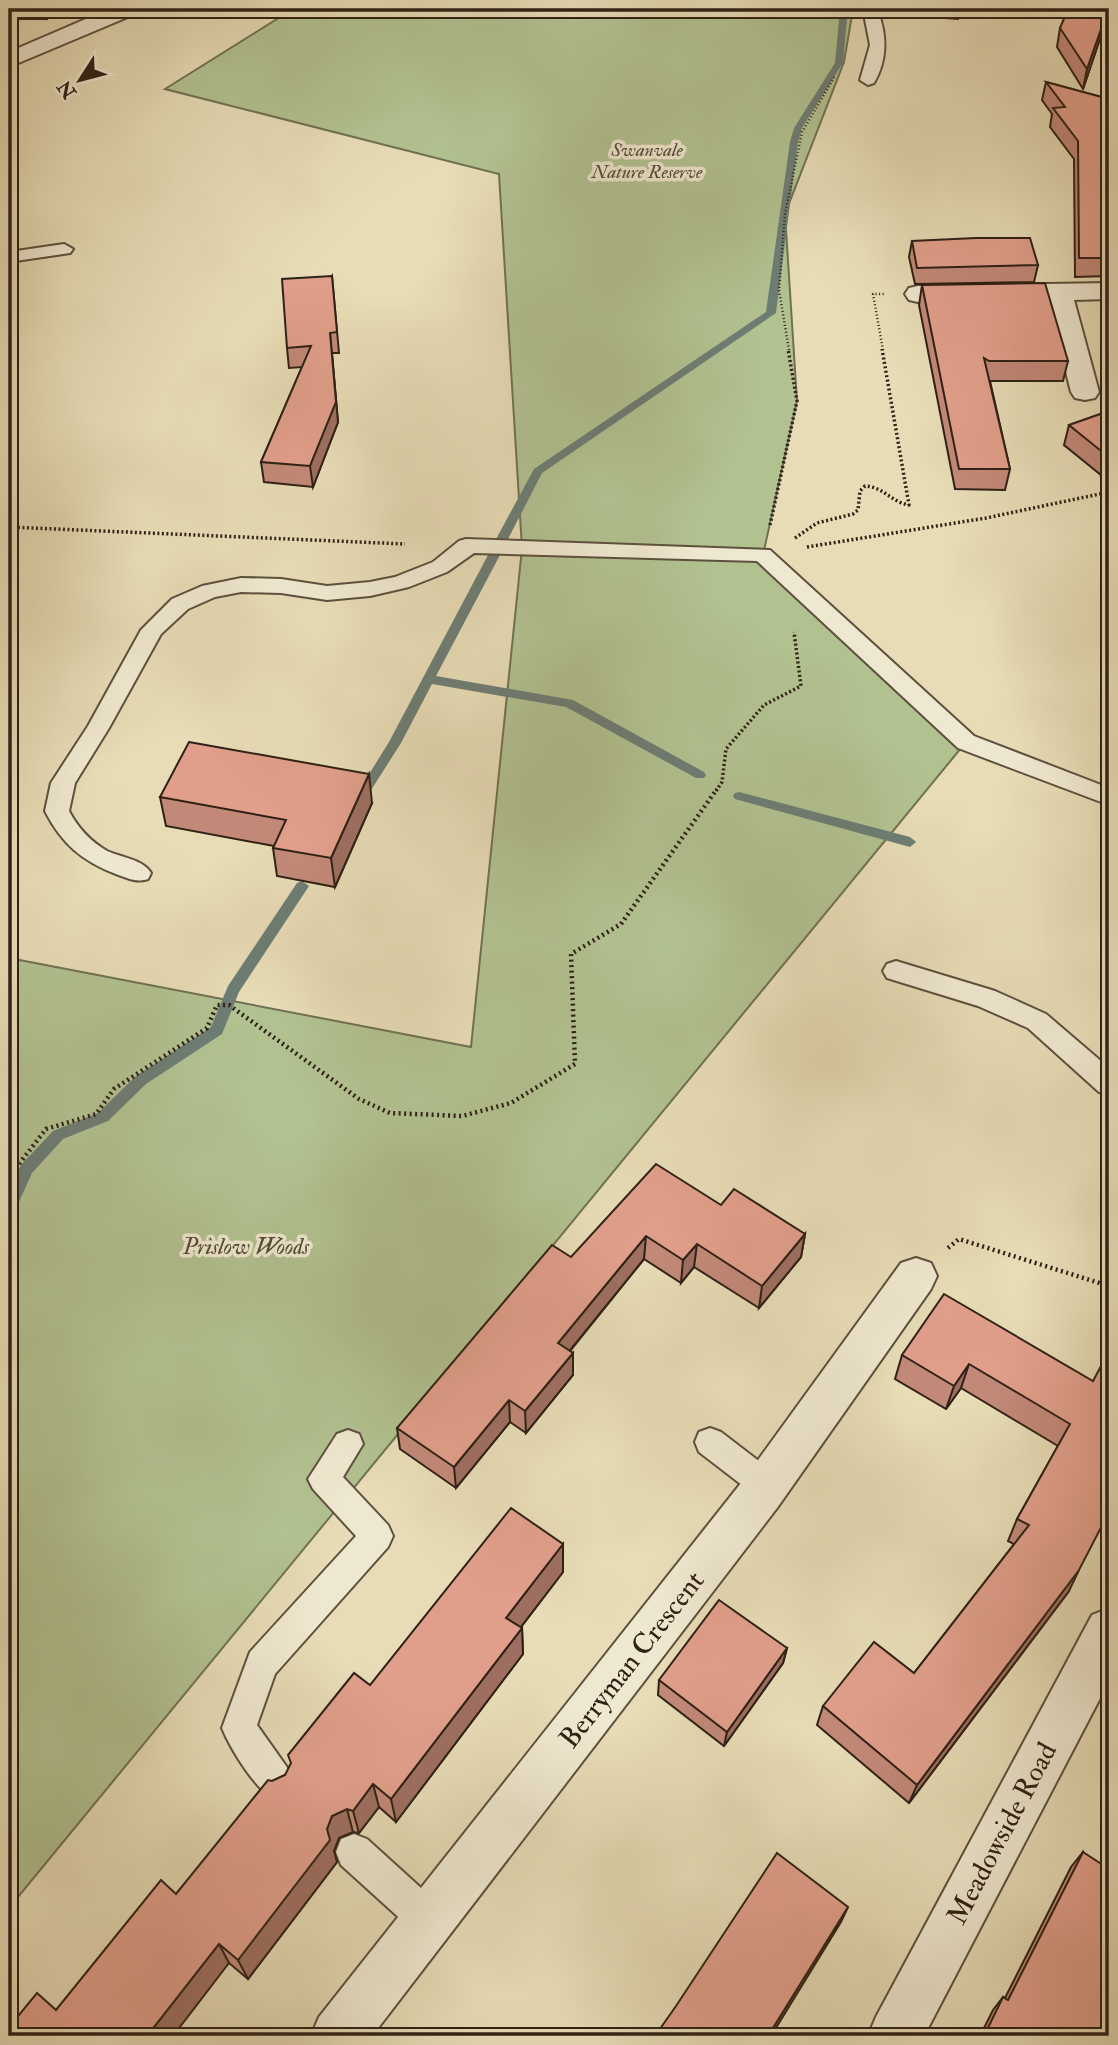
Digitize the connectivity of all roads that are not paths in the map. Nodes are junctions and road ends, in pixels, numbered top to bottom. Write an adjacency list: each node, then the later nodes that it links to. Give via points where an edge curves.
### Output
1 (127, 9): 3 (street)
2 (870, 9): 4 (lane, via 879,56)
3 (9, 60)
4 (868, 80)
5 (64, 249): 6 (lane)
6 (9, 257)
7 (1109, 291): 8 (street)
8 (1059, 292): 9 (street); 10 (street)
9 (918, 293)
10 (1084, 392)
11 (1109, 797): 12 (lane, via 966,742 763,555 468,546 440,567 370,589 327,593 241,585 210,591 180,604 152,630 63,783 57,811 76,843 100,859)
12 (139, 873)
13 (896, 971): 14 (lane, via 986,998 1037,1021)
14 (1109, 1084)
15 (916, 1276): 18 (street, Berryman Crescent)
16 (710, 1442): 18 (lane)
17 (348, 1444): 20 (lane, via 324,1479 377,1536 262,1664 239,1728)
18 (766, 1485): 22 (street, Berryman Crescent)
19 (1109, 1632): 24 (street, Meadowside Road)
20 (279, 1785)
21 (354, 1852): 22 (lane)
22 (429, 1920): 23 (street, Berryman Crescent)
23 (338, 2036)
24 (895, 2036)

